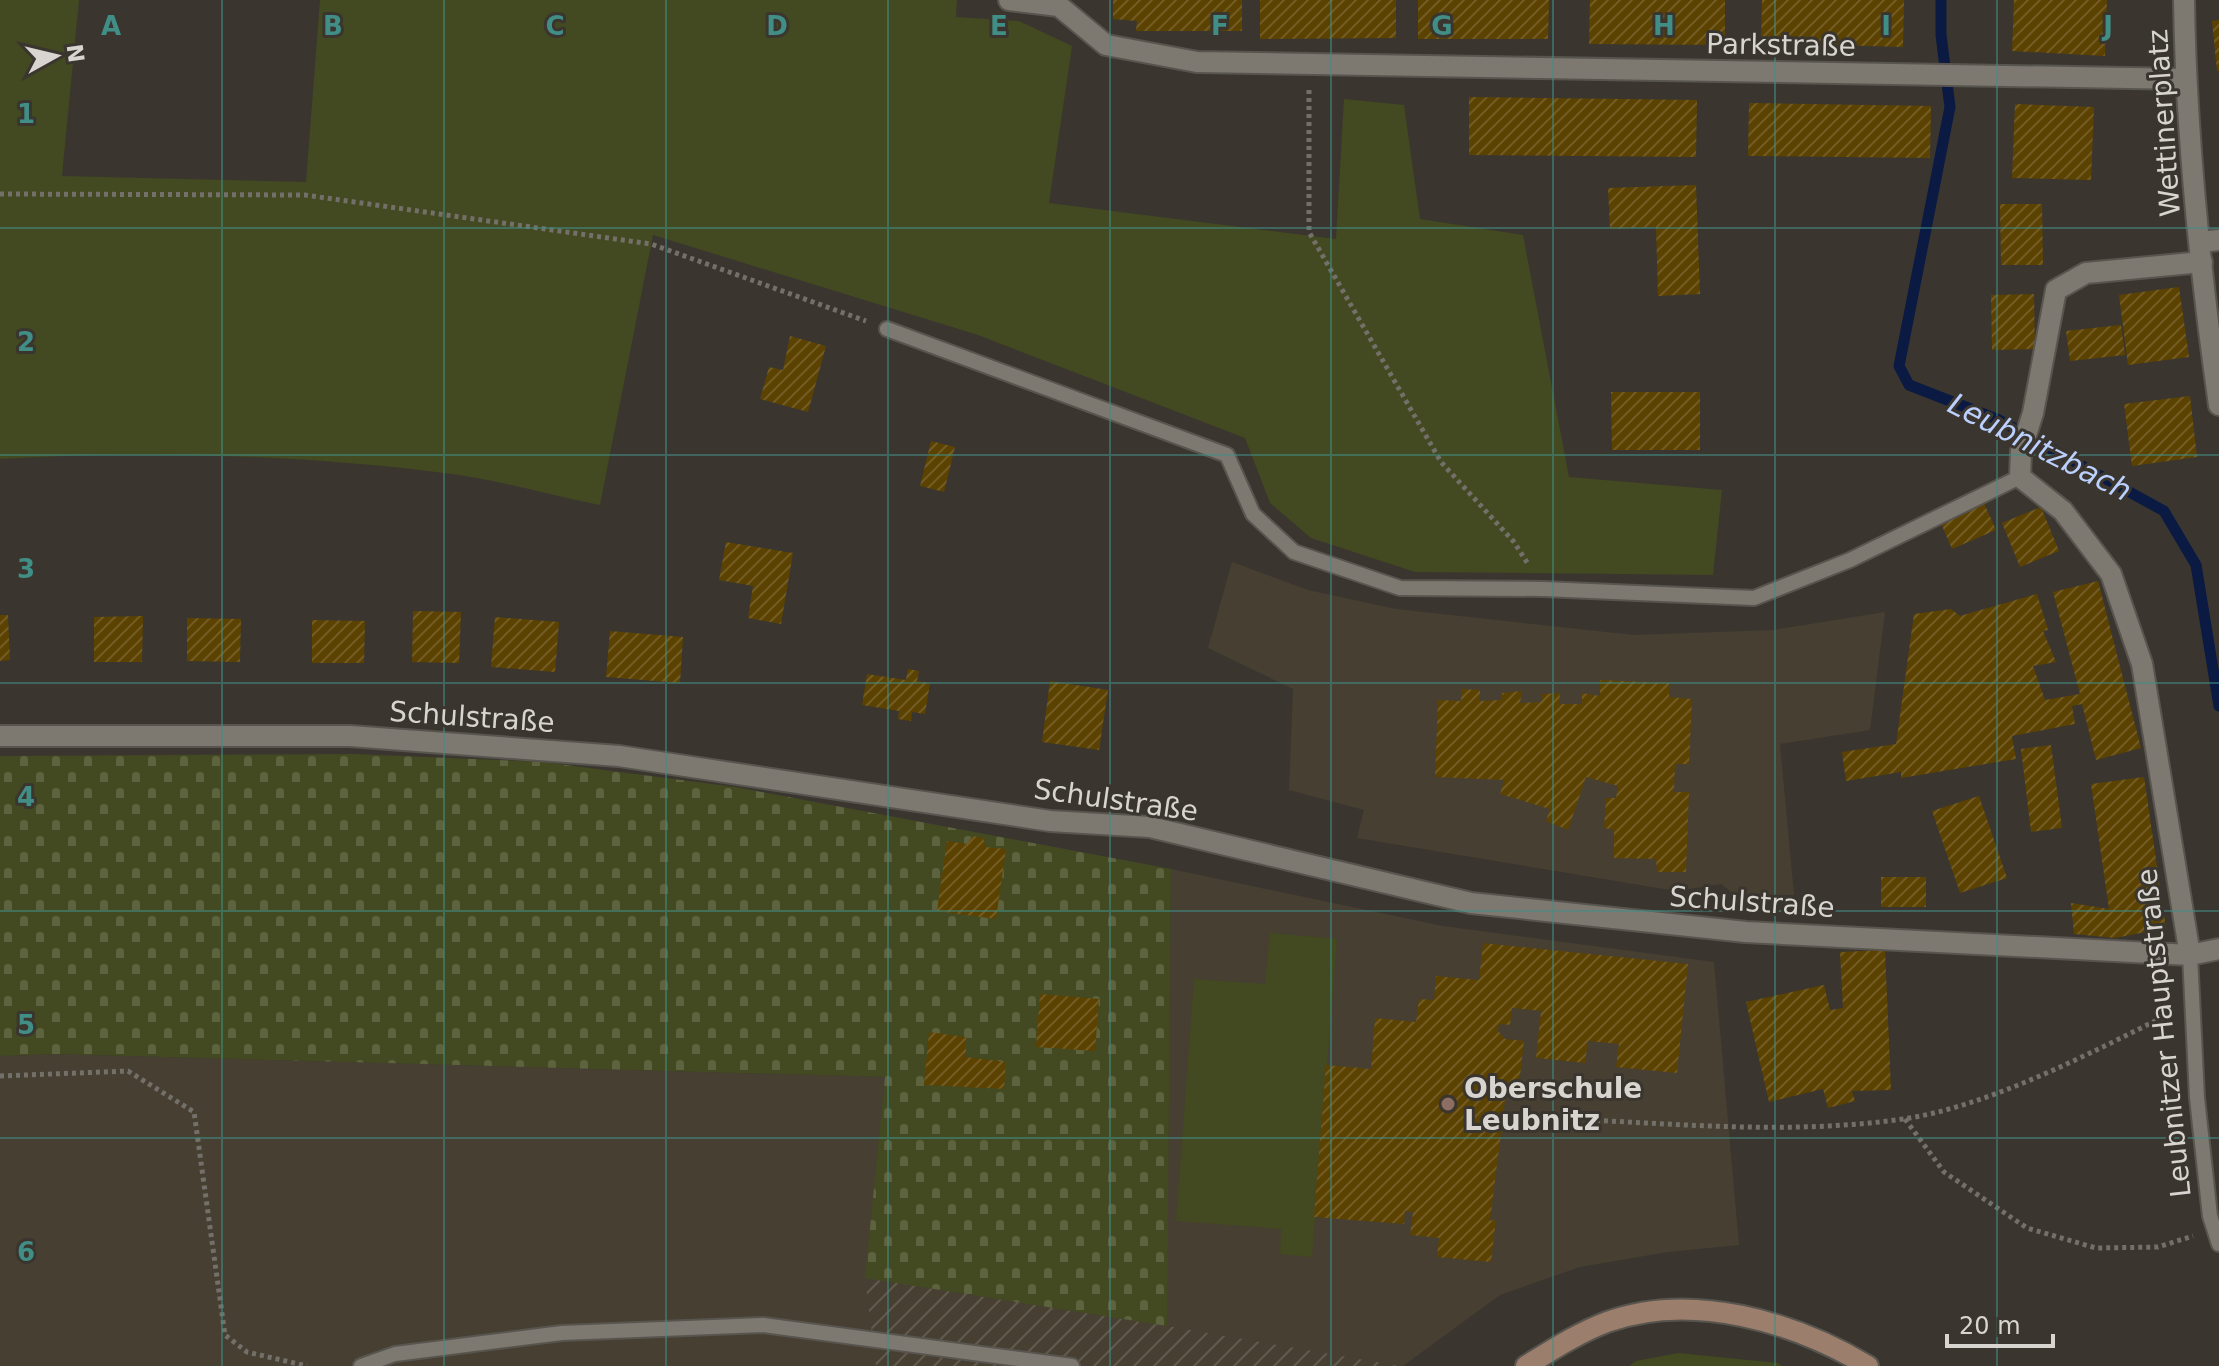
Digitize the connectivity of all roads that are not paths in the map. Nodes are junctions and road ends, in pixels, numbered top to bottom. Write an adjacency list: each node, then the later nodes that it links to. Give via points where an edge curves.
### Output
1 (1009, 0): 3 (street, Parkstraße, via 1059,6 1106,45 1197,62)
2 (2184, 0): 3 (street, Wettinerplatz)
3 (2185, 79): 4 (street, Wettinerplatz)
4 (2207, 248): 6 (street); 7 (street, via 2086,273 2056,290)
5 (887, 329): 7 (lane, via 1227,455 1253,514 1294,552 1400,588 1754,598 1850,560)
6 (2219, 405)
7 (2020, 477): 10 (street, Leubnitzer Hauptstraße, via 2063,511 2111,574 2142,664)
8 (0, 736): 10 (street, Schulstraße, via 350,736 619,756 1050,821 1150,827 1471,903 1746,932)
9 (2219, 949): 10 (street, Schulstraße)
10 (2190, 955): 11 (lane, Leubnitzer Hauptstraße, via 2197,1098)
11 (2216, 1237)
12 (361, 1366): 13 (lane, via 395,1354 562,1333 763,1325)
13 (1072, 1366)
14 (1526, 1366): 15 (main road, via 1609,1321 1648,1312 1709,1311 1759,1319 1839,1349)
15 (1868, 1366)

